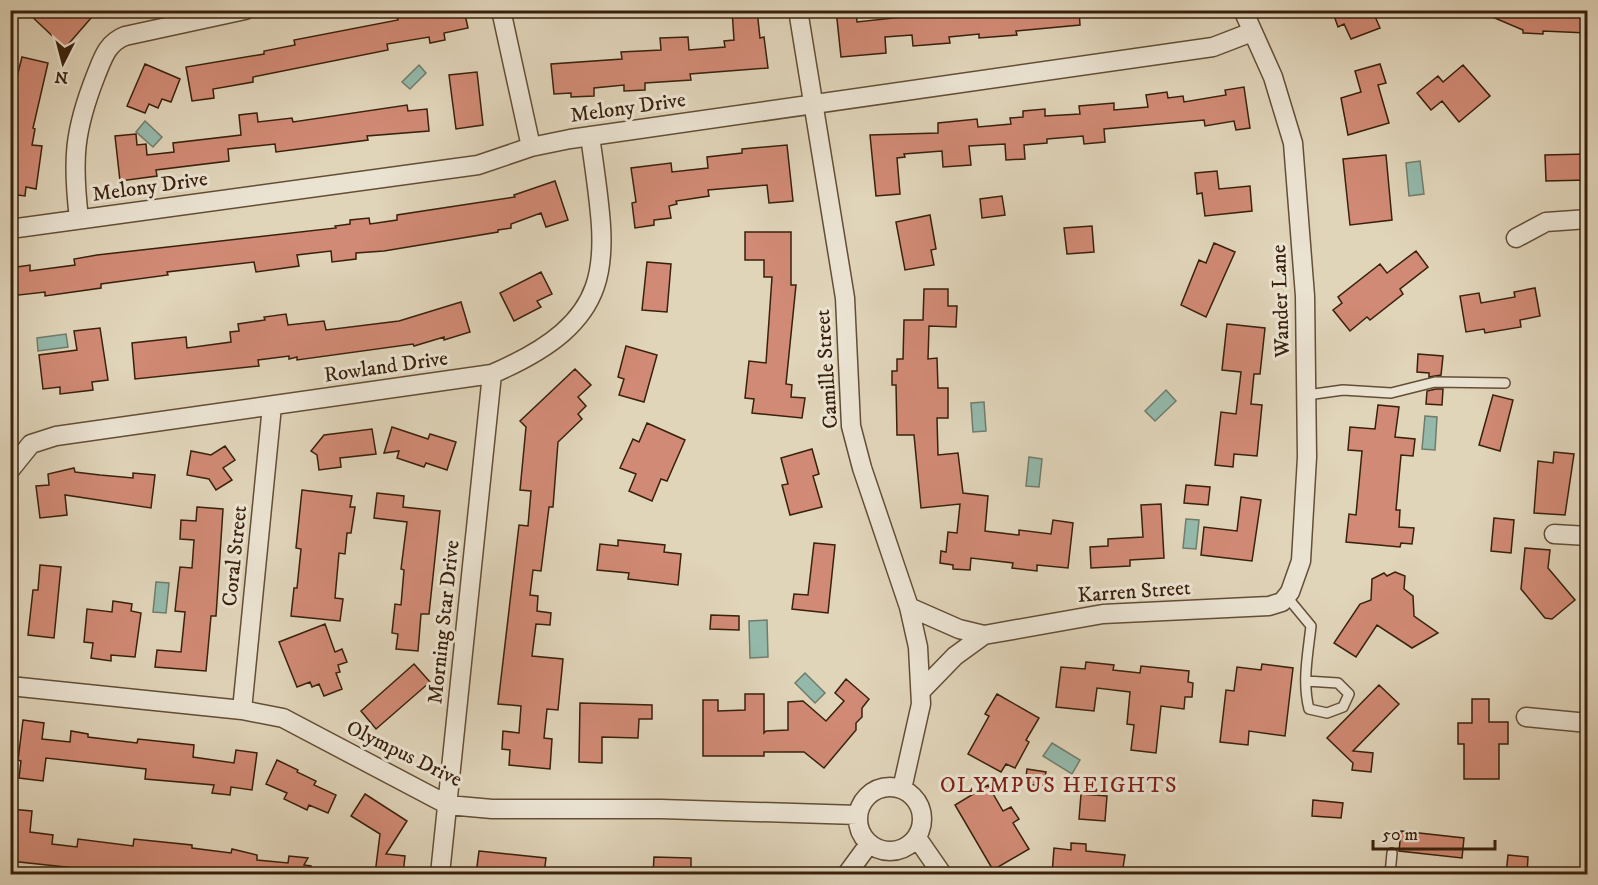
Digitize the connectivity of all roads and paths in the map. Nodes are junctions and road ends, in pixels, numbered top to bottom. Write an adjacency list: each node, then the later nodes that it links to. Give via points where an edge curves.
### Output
1 (245, 10): 9 (street, via 125,36 110,46 81,113 77,134 74,170)
2 (501, 10): 8 (street)
3 (798, 10): 6 (street, Camille Street)
4 (1243, 10): 5 (street, Wander Lane)
5 (1252, 32): 6 (street, Melony Drive, via 1214,47); 15 (street, Wander Lane, via 1273,77 1296,157)
6 (813, 104): 7 (street, Melony Drive); 21 (street, Camille Street, via 845,298 852,426 862,468)
7 (590, 136): 8 (street, Melony Drive); 13 (street, Rowland Drive, via 603,246 594,291 572,327 520,362)
8 (531, 147): 9 (street, Melony Drive, via 478,165)
9 (80, 219): 11 (street, Melony Drive)
10 (1587, 219): 12 (street, via 1546,222)
11 (10, 229)
12 (1516, 238)
13 (492, 374): 16 (street, Rowland Drive); 30 (street, Morning Star Drive)
14 (1505, 383): 15 (lane, via 1434,382 1391,393 1343,390)
15 (1307, 395): 20 (street, Wander Lane, via 1301,561)
16 (272, 406): 17 (street, Rowland Drive, via 42,439 31,444); 26 (street, Coral Street)
17 (10, 470)
18 (1554, 534): 19 (street)
19 (1587, 536)
20 (1287, 597): 22 (street, Karren Street, via 1269,606 1103,614); 23 (lane, via 1311,626)
21 (909, 607): 22 (street, Karren Street, via 959,629); 25 (street, Camille Street)
22 (984, 635): 25 (street, Karren Street, via 955,656)
23 (1306, 681): 23 (lane, via 1304,692 1309,709 1326,713 1342,707 1349,694 1338,683)
24 (10, 686): 26 (street, Olympus Drive)
25 (922, 690): 29 (street, Camille Street, via 913,750)
26 (242, 710): 30 (street, Olympus Drive, via 283,718)
27 (1526, 717): 28 (street)
28 (1587, 723)
29 (902, 789): 31 (street, via 873,791); 32 (street, via 917,801 921,810 923,820)
30 (448, 805): 31 (street, Olympus Drive, via 492,810 661,809); 35 (street, Morning Star Drive)
31 (858, 816): 33 (street, via 862,836)
32 (917, 838): 33 (street, via 899,850); 37 (street)
33 (869, 844): 36 (street)
34 (1392, 853): 38 (lane)
35 (440, 874)
36 (847, 874)
37 (942, 874)
38 (1390, 874)

